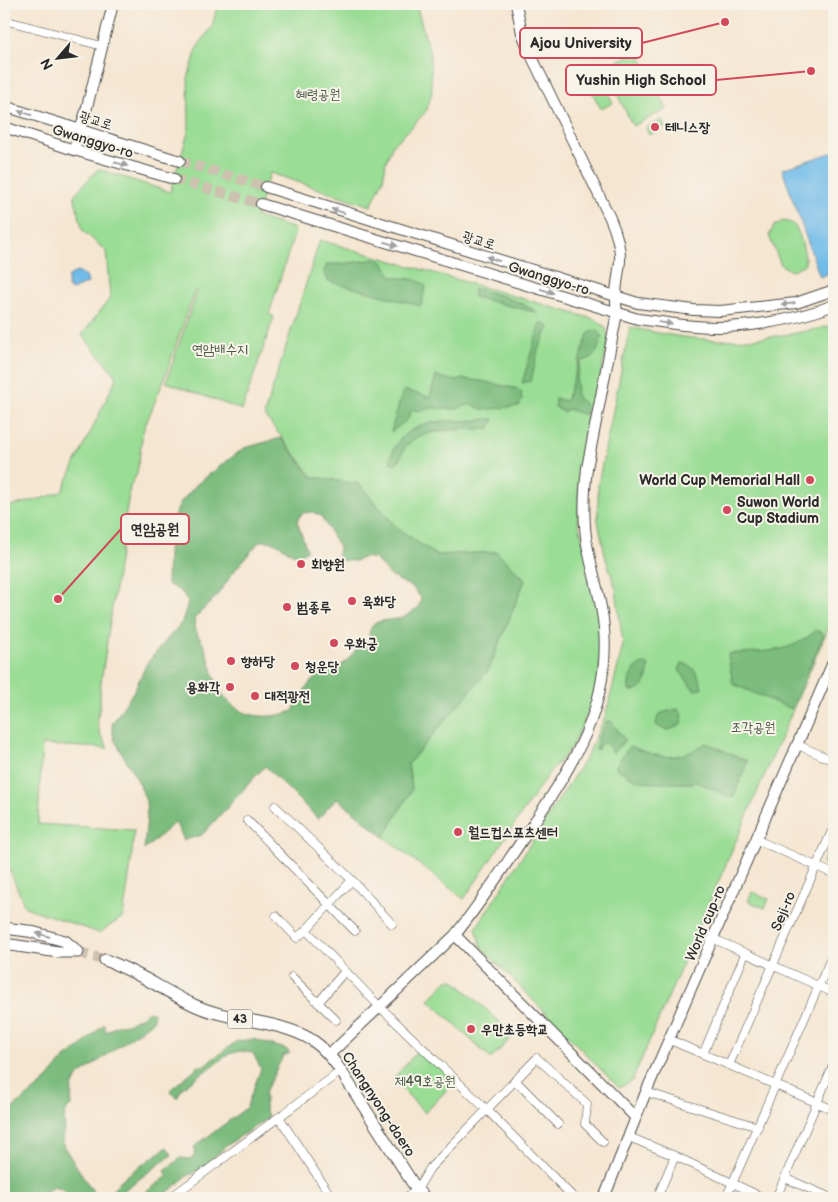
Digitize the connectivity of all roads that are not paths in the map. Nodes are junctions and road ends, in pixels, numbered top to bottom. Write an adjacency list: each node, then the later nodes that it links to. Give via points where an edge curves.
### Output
1 (113, 4): 4 (street)
2 (516, 4): 14 (street, via 530,53 617,236 620,259)
3 (4, 20): 4 (street)
4 (102, 46): 7 (street)
5 (4, 106): 7 (street, 광교로, one-way to 5)
6 (4, 127): 8 (street, Gwanggyo-ro)
7 (80, 130): 8 (street); 9 (street, 광교로)
8 (74, 150): 10 (street, Gwanggyo-ro, one-way to 10)
9 (180, 160)
10 (174, 180)
11 (266, 187): 14 (street, 광교로, one-way to 11)
12 (261, 204): 16 (street, Gwanggyo-ro, one-way to 16)
13 (834, 290): 14 (street, 광교로, one-way to 14, via 796,303 720,311 638,303)
14 (615, 296): 16 (street)
15 (834, 306): 16 (street, Gwanggyo-ro, one-way to 15, via 638,319 712,327 753,325)
16 (617, 313): 33 (street, via 584,493 587,544 604,628 604,665 596,706 587,733 561,781)
17 (834, 660): 18 (street, World cup-ro)
18 (798, 745): 19 (street); 23 (street, World cup-ro)
19 (834, 760)
20 (276, 806): 26 (street)
21 (247, 820): 27 (street)
22 (834, 826): 24 (street, Seji-ro)
23 (757, 840): 24 (street); 34 (street, World cup-ro)
24 (816, 866): 25 (street); 39 (street, Seji-ro)
25 (834, 874)
26 (352, 880): 27 (street); 29 (street)
27 (330, 904): 31 (street); 32 (street)
28 (276, 916): 31 (street, via 297,938)
29 (392, 924)
30 (4, 928): 35 (main road, one-way to 30, via 78,952 65,941)
31 (306, 930): 40 (street)
32 (354, 931)
33 (455, 935): 45 (street); 60 (street)
34 (714, 939): 37 (street); 47 (street, World cup-ro)
35 (4, 944)
36 (834, 951): 42 (street)
37 (745, 954): 39 (street); 48 (street)
38 (105, 960): 49 (main road, Changnyong-daero / 43, via 207,1010 304,1036)
39 (773, 966): 42 (street); 51 (street, Seji-ro)
40 (345, 971): 44 (street); 45 (street)
41 (292, 977): 44 (street)
42 (819, 986): 43 (street); 54 (street)
43 (834, 993)
44 (318, 1003): 46 (street)
45 (380, 1006): 49 (street); 57 (street)
46 (336, 1020)
47 (670, 1040): 48 (street); 55 (street, World cup-ro)
48 (703, 1054): 51 (street)
49 (329, 1055): 52 (main road, Changnyong-daero / 43)
50 (834, 1063): 56 (street)
51 (729, 1065): 54 (street)
52 (341, 1071): 59 (street); 68 (main road, Changnyong-daero / 43)
53 (516, 1080): 57 (street); 61 (street); 64 (street, via 537,1058 587,1104 585,1124)
54 (777, 1086): 56 (street); 62 (street)
55 (646, 1092): 60 (street, World cup-ro); 62 (street)
56 (817, 1102): 58 (street); 66 (street)
57 (487, 1110): 68 (street, via 426,1172); 74 (street)
58 (834, 1110)
59 (279, 1116): 70 (street); 71 (street)
60 (636, 1117): 63 (street, World cup-ro)
61 (558, 1124)
62 (758, 1127): 67 (street)
63 (628, 1137): 65 (street); 75 (street, World cup-ro)
64 (603, 1142)
65 (675, 1156): 67 (street); 76 (street)
66 (785, 1178): 79 (street); 80 (street)
67 (733, 1184): 77 (street); 78 (street)
68 (417, 1190): 72 (street); 73 (main road, Changnyong-daero / 43)
69 (834, 1193): 80 (street)
70 (170, 1198)
71 (332, 1198)
72 (406, 1198)
73 (425, 1198)
74 (574, 1198)
75 (604, 1198)
76 (657, 1198)
77 (726, 1198)
78 (764, 1198)
79 (776, 1198)
80 (831, 1198)

